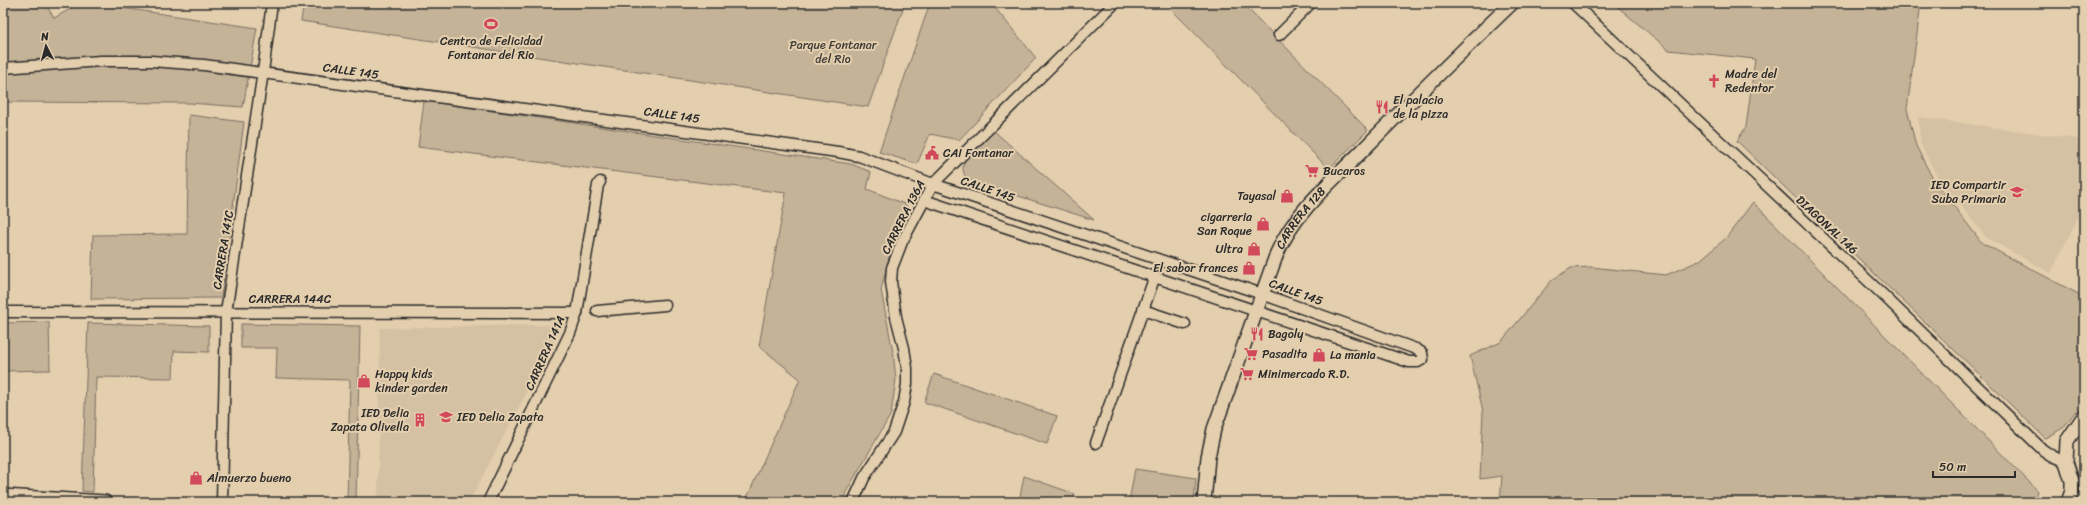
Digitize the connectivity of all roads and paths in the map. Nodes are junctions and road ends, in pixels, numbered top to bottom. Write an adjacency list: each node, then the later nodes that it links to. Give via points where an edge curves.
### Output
1 (272, 3): 8 (street, CARRERA 141C)
2 (1115, 3): 10 (street, CARRERA 136A)
3 (1311, 3): 6 (street)
4 (1512, 3): 13 (street, CARRERA 128, via 1297,218 1283,239)
5 (1573, 3): 24 (street, DIAGONAL 146, via 1880,292 2043,450)
6 (1279, 35)
7 (3, 68): 8 (street, CALLE 145, via 101,61 151,61)
8 (264, 72): 10 (street, CALLE 145, via 815,148 859,156); 19 (street, CARRERA 141C)
9 (600, 182): 20 (street, CARRERA 141A)
10 (933, 184): 11 (street, CARRERA 136A); 13 (street, CALLE 145)
11 (924, 200): 12 (street, CALLE 145); 29 (street, CARRERA 136A, via 899,248 892,275 892,297 907,368 904,402 894,432 864,478)
12 (1155, 276): 15 (street); 16 (street, CALLE 145)
13 (1262, 294): 16 (street, CARRERA 128); 16 (street, CALLE 145, via 1416,349 1422,353 1423,359 1410,362)
14 (665, 305): 17 (street)
15 (1143, 310): 21 (street); 23 (street)
16 (1256, 310): 30 (street, CARRERA 128, via 1211,441)
17 (597, 311)
18 (3, 312): 19 (street, CARRERA 144C)
19 (226, 312): 20 (street, CARRERA 144C); 27 (street, CARRERA 141C)
20 (577, 313): 28 (street, CARRERA 141A, via 565,346)
21 (1185, 324)
22 (2084, 416): 24 (street, via 2067,441)
23 (1096, 443)
24 (2066, 462): 31 (street, via 2072,481)
25 (3, 496): 26 (street)
26 (105, 502)
27 (222, 502)
28 (488, 502)
29 (853, 502)
30 (1204, 502)
31 (2068, 502)

